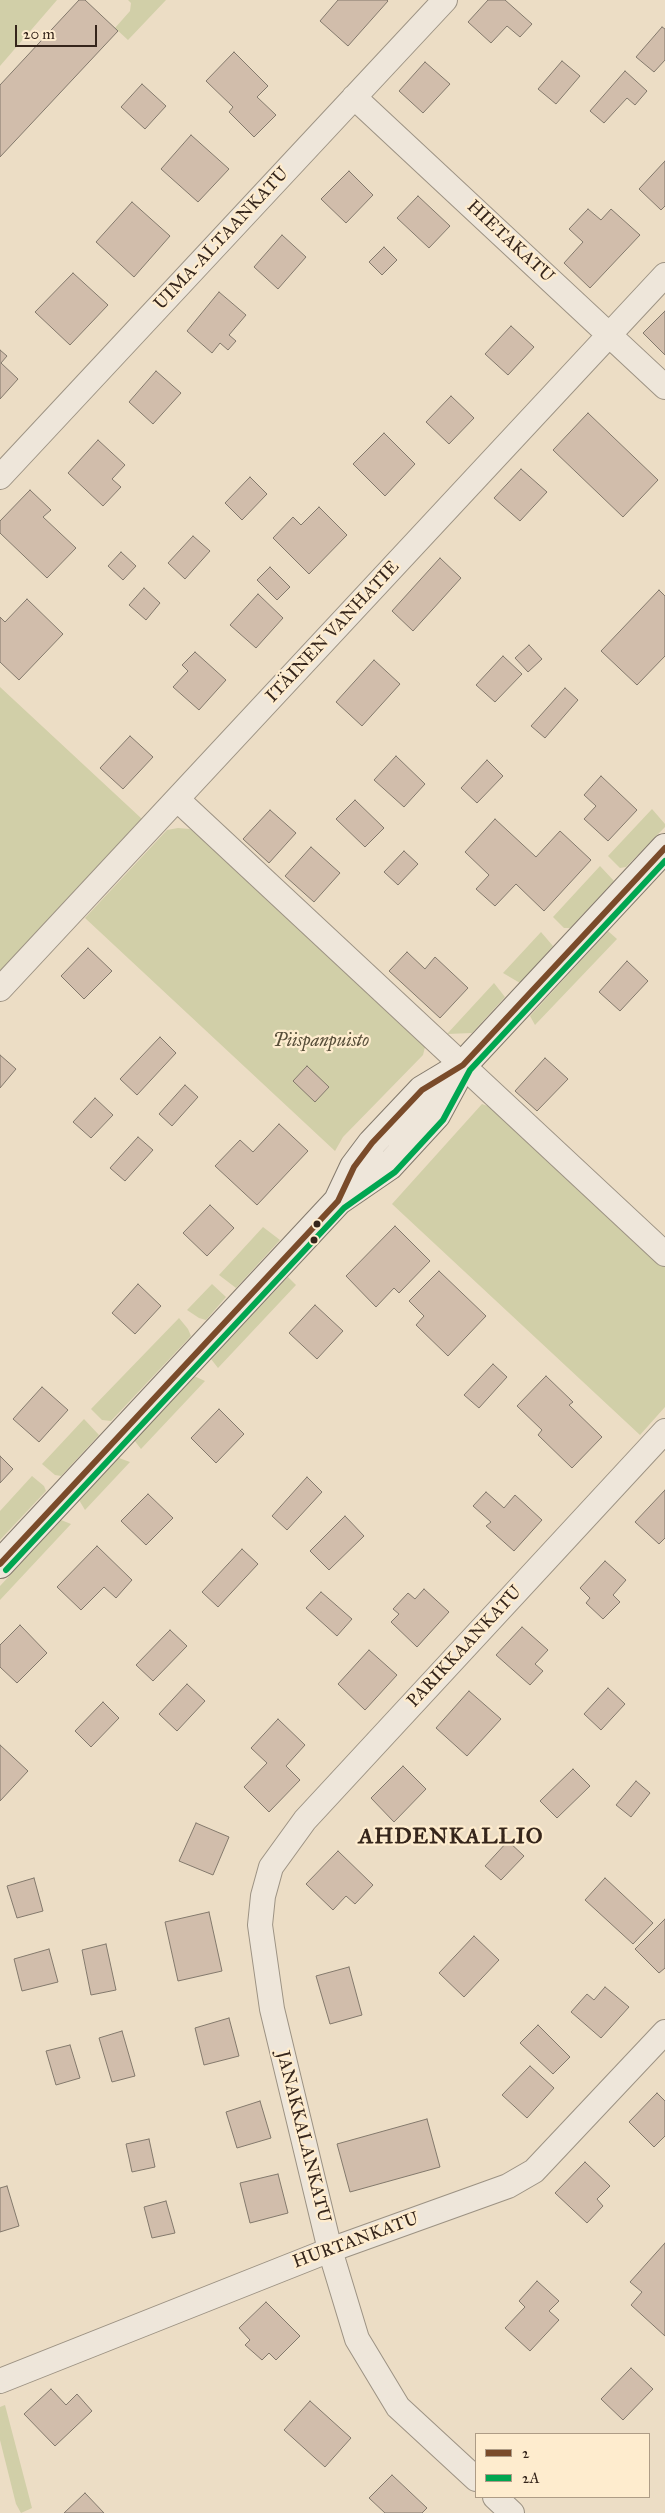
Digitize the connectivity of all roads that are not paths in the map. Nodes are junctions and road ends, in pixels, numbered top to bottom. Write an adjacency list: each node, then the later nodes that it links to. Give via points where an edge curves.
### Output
1 (445, 0): 2 (street, UIMA-ALTAANKATU)
2 (354, 97): 4 (street, HIETAKATU); 6 (street, UIMA-ALTAANKATU)
3 (665, 276): 4 (street, ITÄINEN VANHATIE)
4 (610, 336): 5 (street, HIETAKATU); 7 (street, ITÄINEN VANHATIE)
5 (665, 387)
6 (0, 477)
7 (178, 800): 9 (street, ITÄINEN VANHATIE); 10 (street)
8 (665, 848): 10 (street)
9 (0, 989)
10 (463, 1065): 11 (street); 13 (street, via 422,1090 377,1137 354,1167 338,1201)
11 (665, 1254)
12 (665, 1431): 14 (street, PARIKKAANKATU, via 305,1820)
13 (0, 1564)
14 (271, 1867): 16 (street, JANAKKALANKATU, via 260,1925 272,2009)
15 (665, 2032): 16 (street, HURTANKATU, via 534,2171 508,2186)
16 (330, 2250): 17 (street, HURTANKATU); 18 (street, JANAKKALANKATU, via 357,2339 398,2407)
17 (0, 2381)
18 (475, 2478)
19 (496, 2498): 20 (street)
20 (512, 2513)

